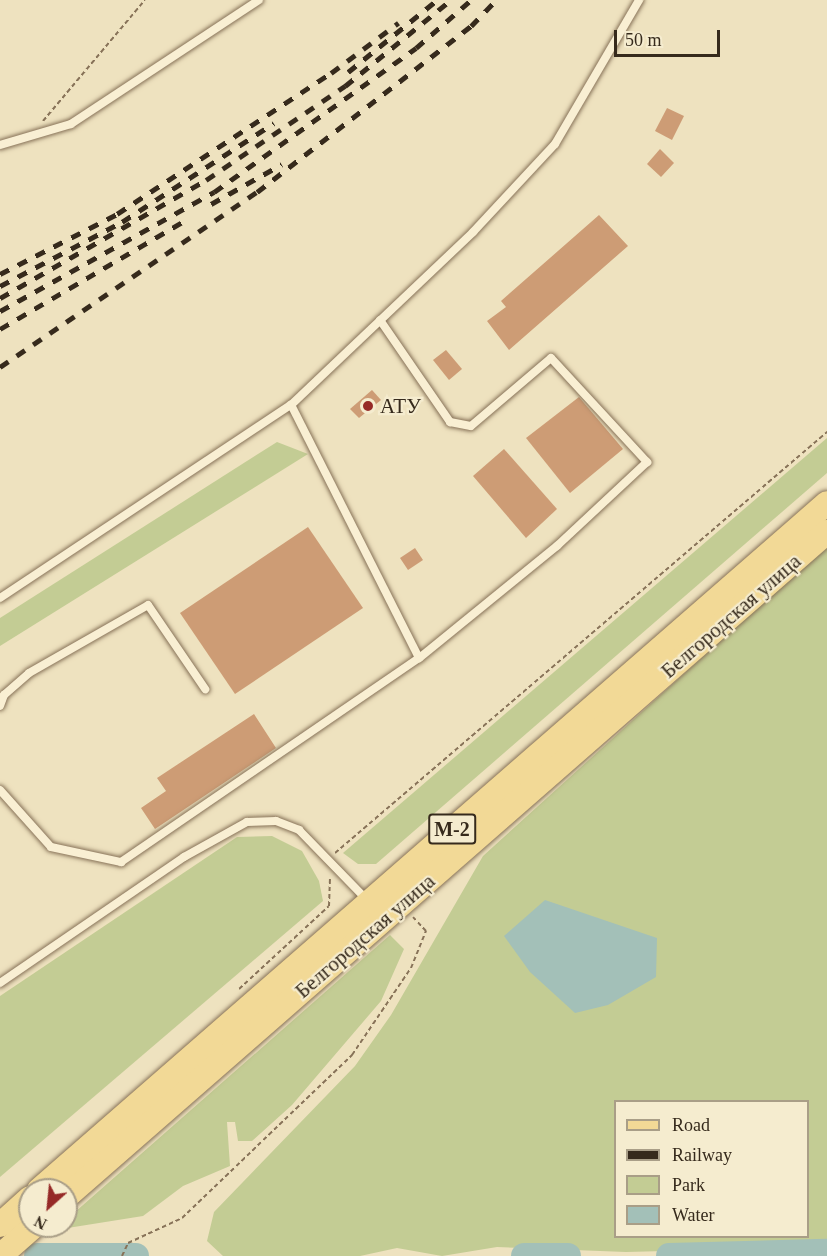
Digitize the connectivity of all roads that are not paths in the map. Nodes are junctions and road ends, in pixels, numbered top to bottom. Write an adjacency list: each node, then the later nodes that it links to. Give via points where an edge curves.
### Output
1 (259, 0): 3 (lane, via 71,124 26,141)
2 (639, 0): 4 (lane, via 555,144)
3 (0, 145)
4 (380, 320): 5 (lane); 9 (lane, via 450,422 471,426 551,358 647,462 557,546)
5 (291, 405): 8 (lane); 9 (lane)
6 (827, 503): 14 (main road, Белгородская улица / М-2)
7 (827, 532): 14 (main road, Белгородская улица / М-2)
8 (0, 598)
9 (419, 658): 13 (lane, via 121,862 51,847)
10 (205, 689): 11 (lane, via 148,605 29,673)
11 (2, 696): 12 (lane)
12 (0, 706)
13 (0, 790)
14 (385, 908): 15 (lane, via 299,830 276,821 247,822 184,857); 16 (main road, Белгородская улица / М-2)
15 (0, 983)
16 (87, 1164): 17 (main road, М-2); 18 (main road, Белгородская улица / М-2)
17 (61, 1178)
18 (78, 1178)
19 (18, 1209): 20 (main road)
20 (0, 1225)
21 (20, 1238): 22 (main road)
22 (0, 1256)

